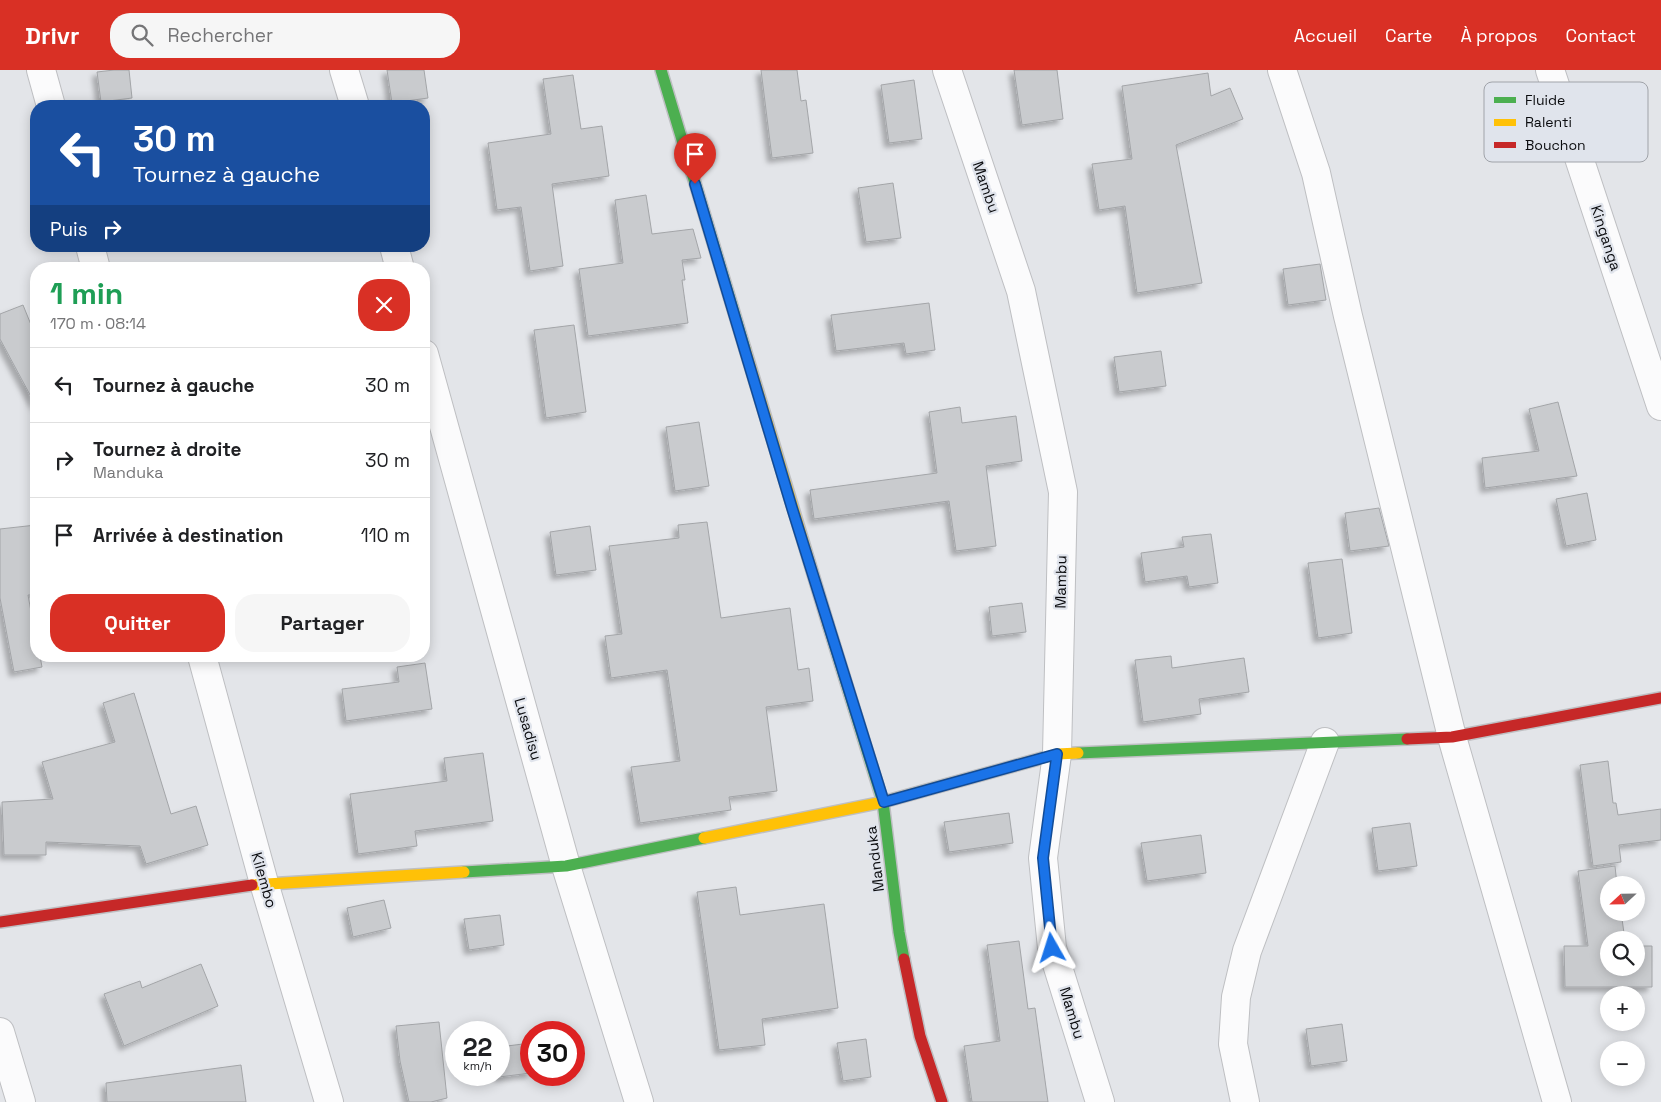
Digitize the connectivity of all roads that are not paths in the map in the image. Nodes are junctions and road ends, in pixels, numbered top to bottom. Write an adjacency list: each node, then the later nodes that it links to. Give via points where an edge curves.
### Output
1 (41, 70): 8 (street)
2 (344, 70): 9 (street)
3 (660, 70): 18 (street, Manduka)
4 (947, 70): 17 (street, Mambu, via 1021,291 1063,492)
5 (1282, 70): 15 (street, via 1316,173)
6 (1550, 70): 7 (street, Kinganga)
7 (1554, 82)
8 (49, 100)
9 (353, 100)
10 (1580, 162): 12 (street, Kinganga)
11 (430, 376): 19 (street, Lusadisu)
12 (1661, 406)
13 (204, 662): 20 (street, Kilembo)
14 (1661, 698): 15 (street)
15 (1452, 737): 16 (street); 29 (street)
16 (1325, 742): 17 (street); 28 (street, via 1247,951 1236,998 1233,1044)
17 (1057, 754): 18 (street); 27 (street, Mambu, via 1043,858 1052,948)
18 (884, 802): 19 (street); 26 (street, Manduka, via 899,932 920,1036)
19 (566, 866): 20 (street); 25 (street, Lusadisu)
20 (264, 883): 21 (street); 24 (street, Kilembo)
21 (0, 922)
22 (0, 1032): 23 (street)
23 (21, 1102)
24 (329, 1102)
25 (640, 1102)
26 (942, 1102)
27 (1100, 1102)
28 (1245, 1102)
29 (1557, 1102)

